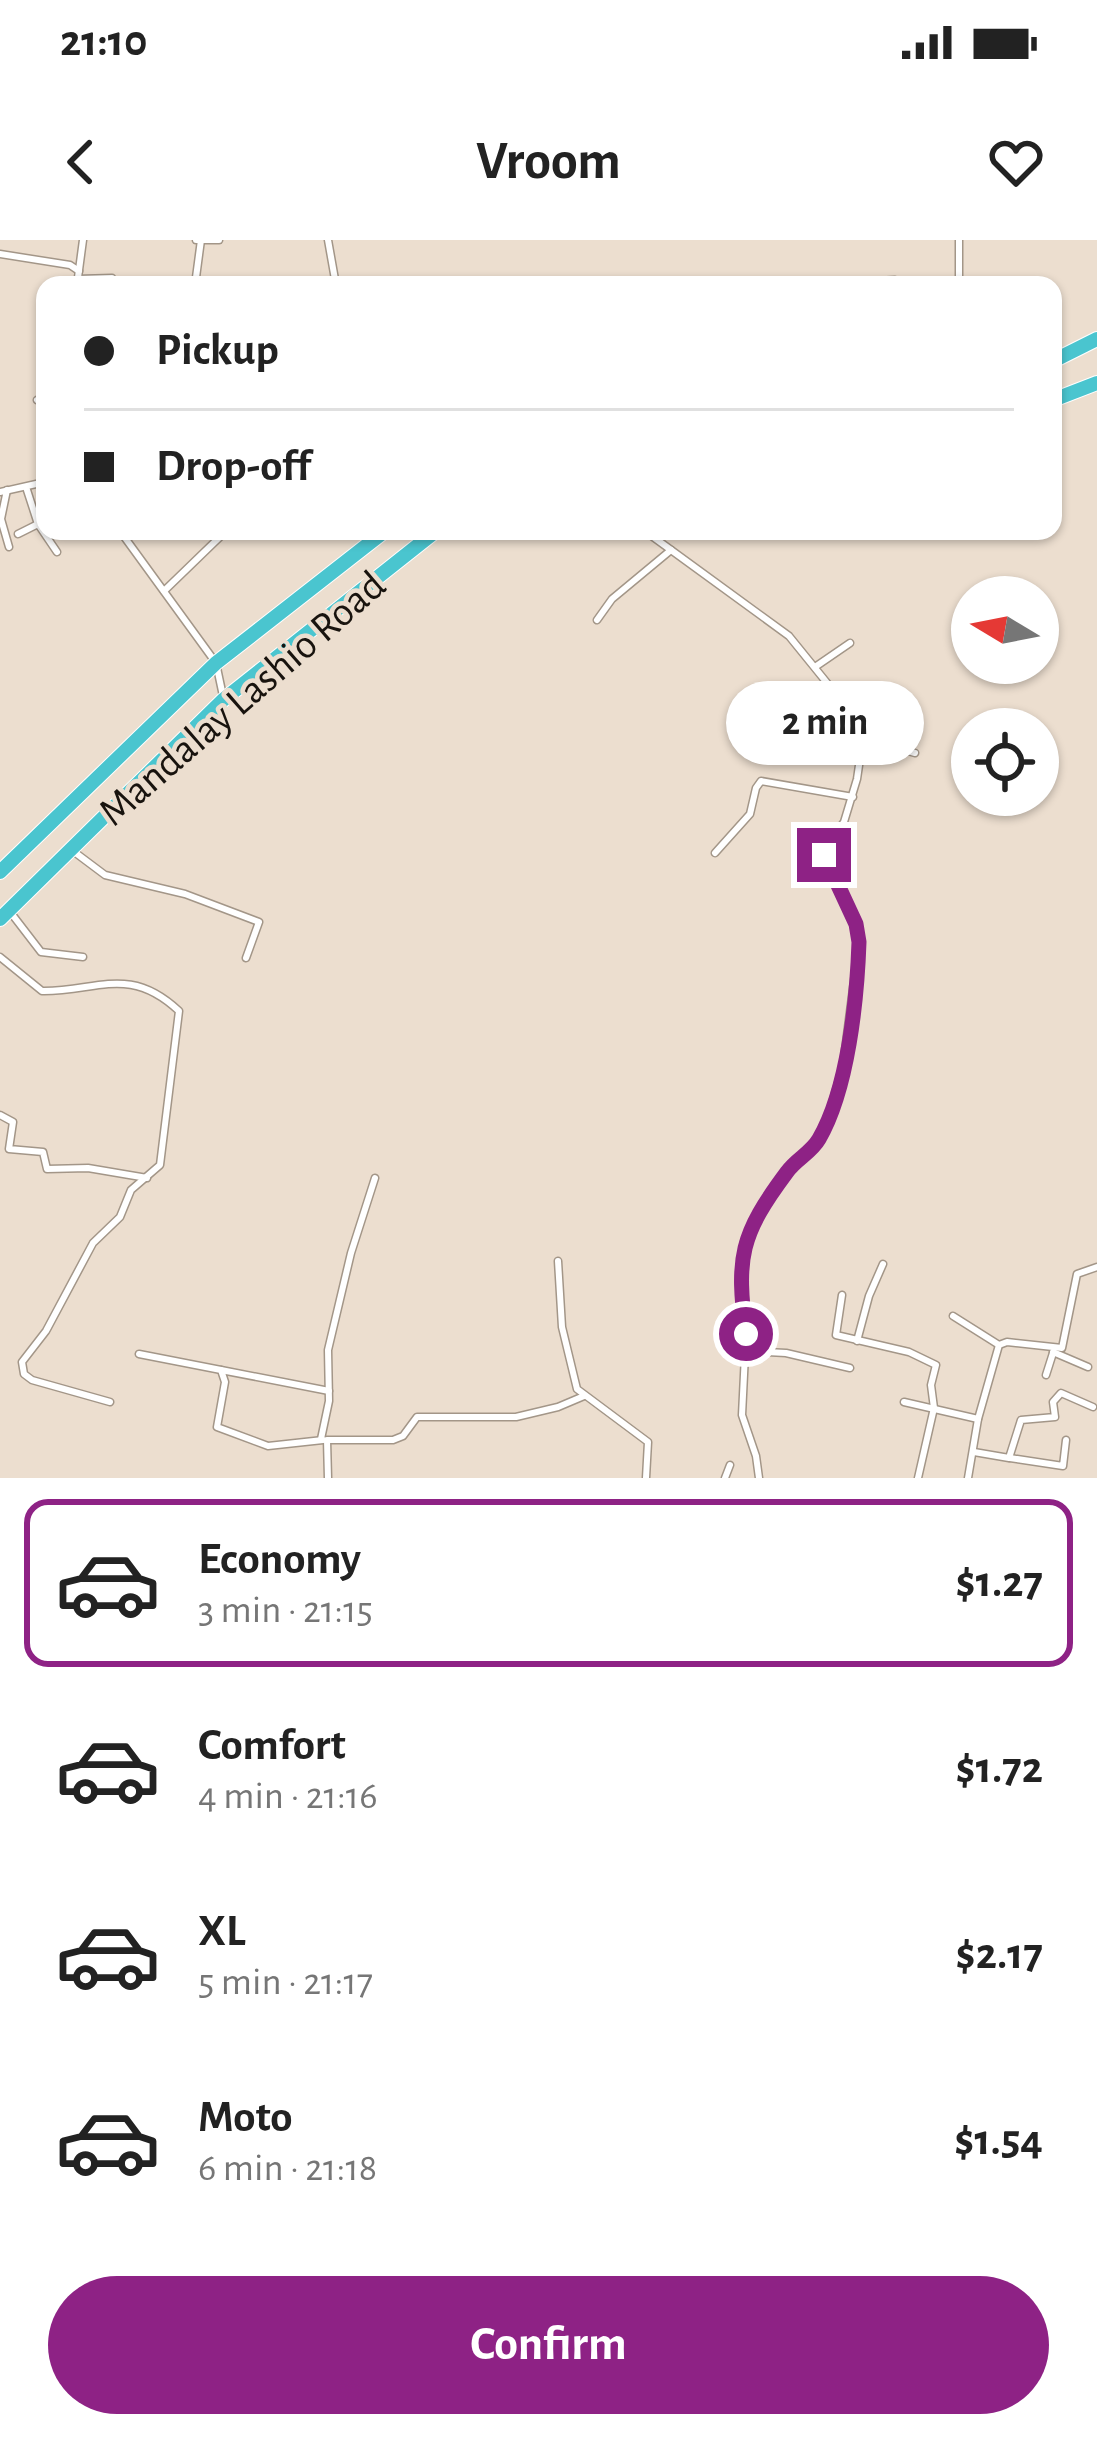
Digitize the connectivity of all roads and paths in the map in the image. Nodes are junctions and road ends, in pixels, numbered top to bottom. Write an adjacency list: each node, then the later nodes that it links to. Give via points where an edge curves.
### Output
1 (83, 240): 8 (street)
2 (199, 240): 3 (street); 9 (street)
3 (219, 240)
4 (328, 240): 10 (street)
5 (959, 240): 11 (street)
6 (0, 254): 7 (street, via 70,265)
7 (77, 276)
8 (78, 276)
9 (196, 276)
10 (334, 276)
11 (959, 276)
12 (1097, 339): 13 (highway)
13 (1062, 356)
14 (1097, 383): 15 (highway)
15 (1062, 397)
16 (36, 484): 17 (street)
17 (26, 487): 18 (street); 19 (street)
18 (4, 491): 28 (street)
19 (36, 518)
20 (36, 525): 21 (street)
21 (18, 534)
22 (48, 540): 30 (street)
23 (126, 540): 31 (street)
24 (217, 540): 31 (street)
25 (373, 540): 34 (highway, Mandalay Lashio Road)
26 (425, 540): 36 (highway, Mandalay Lashio Road)
27 (657, 540): 29 (street)
28 (9, 547)
29 (671, 550): 32 (street); 35 (street, via 789,636)
30 (57, 553)
31 (164, 592): 34 (street)
32 (597, 620)
33 (850, 643): 35 (street)
34 (216, 663): 36 (street); 42 (highway, Mandalay Lashio Road)
35 (815, 667): 37 (street)
36 (224, 700): 40 (highway, Mandalay Lashio Road)
37 (863, 738): 38 (street); 39 (street)
38 (915, 753)
39 (853, 797): 41 (street, via 761,782 750,814); 57 (street, via 824,855 859,942 843,1066 819,1140 788,1170 747,1233)
40 (70, 849): 43 (highway, Mandalay Lashio Road); 46 (street, via 105,875 259,922)
41 (715, 853)
42 (0, 872)
43 (5, 914): 45 (street, via 41,952)
44 (0, 957): 48 (street, via 42,991 110,982 159,996 178,1011 163,1154)
45 (83, 957)
46 (246, 958)
47 (0, 1115): 48 (street, via 13,1122 9,1149 43,1152 47,1169)
48 (147, 1178): 66 (street, via 88,1250 21,1369 38,1382)
49 (375, 1178): 64 (street, via 328,1350)
50 (558, 1261): 65 (street, via 563,1335)
51 (883, 1264): 55 (street)
52 (1097, 1267): 58 (street, via 1078,1274 1066,1337)
53 (842, 1295): 55 (street, via 836,1335)
54 (953, 1316): 56 (street)
55 (857, 1341): 69 (street, via 936,1365)
56 (999, 1345): 58 (street); 70 (street)
57 (746, 1351): 61 (street); 79 (street, via 742,1415)
58 (1053, 1351): 60 (street); 63 (street)
59 (139, 1354): 62 (street)
60 (1088, 1367)
61 (850, 1368)
62 (221, 1370): 64 (street); 71 (street, via 217,1427 268,1446)
63 (1046, 1375)
64 (329, 1391): 71 (street)
65 (584, 1396): 71 (street, via 516,1417 416,1417 394,1440); 77 (street, via 648,1442)
66 (110, 1402)
67 (904, 1402): 69 (street)
68 (1093, 1407): 74 (street, via 1058,1394 1054,1417 1021,1420)
69 (934, 1408): 70 (street); 80 (street)
70 (978, 1419): 73 (street)
71 (324, 1440): 76 (street)
72 (1066, 1440): 74 (street, via 1063,1466)
73 (974, 1452): 74 (street); 81 (street)
74 (1010, 1458)
75 (730, 1465): 78 (street)
76 (328, 1478)
77 (646, 1478)
78 (725, 1478)
79 (758, 1478)
80 (918, 1478)
81 (968, 1478)

